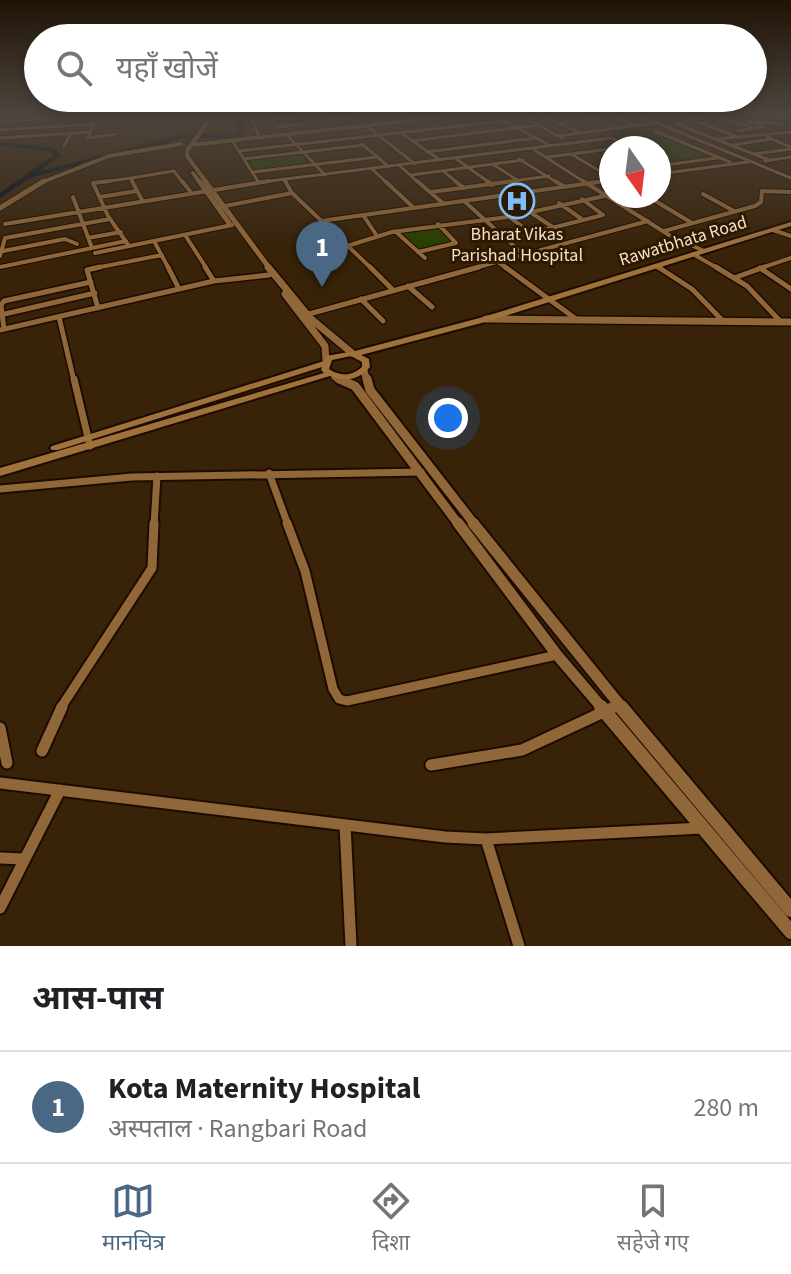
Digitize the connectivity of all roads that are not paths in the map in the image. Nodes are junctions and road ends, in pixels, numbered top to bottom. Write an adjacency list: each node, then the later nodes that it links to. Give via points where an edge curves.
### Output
1 (112, 158): 78 (street, via 48,177)
2 (181, 158): 57 (street)
3 (189, 158): 54 (street)
4 (251, 158): 20 (street)
5 (309, 158): 30 (street)
6 (368, 158): 30 (street)
7 (378, 158): 32 (street)
8 (408, 158): 26 (street)
9 (437, 158): 22 (street)
10 (454, 158): 22 (street)
11 (455, 158): 33 (street)
12 (519, 158): 23 (street)
13 (549, 158): 41 (street)
14 (578, 158): 36 (street)
15 (711, 158): 28 (street)
16 (721, 158): 29 (street)
17 (742, 158): 25 (street)
18 (764, 158): 24 (street)
19 (785, 158): 21 (street)
20 (244, 159): 39 (street)
21 (780, 159): 24 (street)
22 (440, 160): 26 (street)
23 (523, 160): 27 (street); 44 (street)
24 (769, 160): 25 (street)
25 (751, 162): 29 (street); 46 (street)
26 (415, 164): 31 (street)
27 (493, 164): 33 (street); 48 (street)
28 (671, 164)
29 (733, 164): 38 (street)
30 (315, 165): 39 (street); 42 (street)
31 (400, 165): 32 (street); 43 (street)
32 (389, 167): 35 (street)
33 (468, 168): 37 (street); 52 (street)
34 (671, 168): 38 (street)
35 (372, 169): 42 (street); 79 (street)
36 (598, 170): 41 (street)
37 (443, 171): 43 (street); 55 (street)
38 (677, 171): 40 (street)
39 (253, 172): 50 (street)
40 (671, 172)
41 (575, 173): 51 (street)
42 (325, 175): 47 (street)
43 (411, 175): 61 (street)
44 (549, 176): 48 (street); 53 (street)
45 (131, 178): 59 (street); 60 (street, via 174,171); 68 (street, via 93,183)
46 (791, 178)
47 (285, 180): 50 (street); 63 (street)
48 (519, 181): 52 (street)
49 (599, 182): 51 (street)
50 (259, 183): 54 (street)
51 (591, 183): 53 (street); 56 (street)
52 (492, 185): 55 (street); 65 (street)
53 (565, 187): 58 (street)
54 (212, 188): 57 (street); 77 (street)
55 (464, 188): 61 (street)
56 (599, 188)
57 (204, 189): 60 (street); 77 (street)
58 (542, 190): 65 (street); 74 (street)
59 (137, 191): 68 (street); 70 (street)
60 (190, 191): 70 (street)
61 (431, 192): 73 (street)
62 (791, 192): 83 (street, via 762,191 758,205)
63 (292, 193): 77 (street); 91 (street)
64 (703, 194): 83 (street)
65 (506, 195): 71 (street)
66 (599, 196): 69 (street)
67 (73, 197): 82 (street)
68 (100, 197): 76 (street)
69 (582, 199): 72 (street); 90 (street, via 603,215)
70 (142, 200): 76 (street)
71 (464, 201): 73 (street); 89 (street)
72 (559, 203): 74 (street); 90 (street)
73 (444, 204): 79 (street)
74 (552, 204): 84 (street)
75 (49, 205): 85 (street)
76 (103, 206): 82 (street); 88 (street)
77 (221, 207): 98 (street); 141 (street)
78 (0, 208)
79 (414, 208): 86 (street)
80 (628, 208): 92 (street)
81 (667, 208): 93 (street)
82 (78, 211): 85 (street); 97 (street)
83 (734, 211): 93 (street)
84 (530, 212): 87 (street); 99 (street)
85 (51, 215): 94 (street)
86 (363, 215): 91 (street); 106 (street)
87 (507, 215): 89 (street); 104 (street)
88 (110, 219): 97 (street); 103 (street)
89 (480, 219): 95 (street); 120 (street)
90 (583, 220): 99 (street)
91 (321, 221): 113 (street)
92 (648, 221): 102 (street); 120 (street)
93 (692, 223): 102 (street)
94 (5, 224)
95 (438, 224): 101 (street); 116 (street, via 456,243)
96 (791, 224): 100 (main road, Rawatbhata Road)
97 (82, 225): 108 (street); 117 (street, via 5,238)
98 (232, 225): 105 (street); 127 (street)
99 (554, 228): 104 (street)
100 (773, 230): 107 (street); 115 (main road, Rawatbhata Road)
101 (395, 231): 106 (street); 116 (street)
102 (664, 231): 115 (street)
103 (121, 232): 108 (street); 111 (street)
104 (532, 233): 109 (street)
105 (185, 235): 110 (street); 129 (street)
106 (377, 236): 113 (street)
107 (791, 236)
108 (88, 238): 114 (street)
109 (538, 238)
110 (154, 241): 111 (street); 119 (street)
111 (128, 243): 114 (street)
112 (77, 244): 117 (street, via 65,239)
113 (347, 246): 134 (street)
114 (93, 250): 125 (street)
115 (704, 251): 118 (main road, Rawatbhata Road)
116 (418, 252): 121 (street)
117 (1, 254)
118 (693, 254): 124 (main road, Rawatbhata Road); 128 (street)
119 (162, 255): 130 (street, via 87,270); 132 (street)
120 (524, 255): 123 (street)
121 (425, 258)
122 (791, 258): 126 (street)
123 (498, 262): 131 (street); 137 (street)
124 (655, 266): 137 (main road, Rawatbhata Road); 146 (street, via 694,289)
125 (0, 267)
126 (760, 268): 128 (street); 133 (street)
127 (269, 275): 129 (street); 152 (street, via 325,346)
128 (734, 278): 147 (street)
129 (214, 281): 132 (street)
130 (91, 282): 135 (street); 140 (street, via 4,301)
131 (408, 286): 134 (street); 138 (street)
132 (179, 289): 139 (street)
133 (791, 289)
134 (393, 290): 136 (street)
135 (95, 293): 139 (street); 140 (street)
136 (361, 299): 141 (street); 145 (street)
137 (551, 299): 143 (main road, Rawatbhata Road); 144 (street)
138 (432, 307)
139 (98, 308): 142 (street)
140 (1, 314): 149 (street)
141 (309, 314): 151 (street, via 336,344)
142 (59, 317): 149 (street); 158 (street)
143 (486, 319): 144 (street); 150 (main road, Rawatbhata Road)
144 (576, 319): 146 (street)
145 (383, 321)
146 (723, 321): 147 (street)
147 (781, 322): 148 (street)
148 (791, 322)
149 (2, 330)
150 (400, 344): 151 (main road, Rawatbhata Road); 153 (main road, Rawatbhata Road)
151 (353, 354): 152 (main road, Rawatbhata Road, via 334,355); 153 (main road)
152 (326, 362): 154 (main road); 158 (main road)
153 (366, 367): 154 (main road, Rawatbhata Road, via 348,378); 157 (street)
154 (332, 375): 155 (main road); 156 (street)
155 (308, 378): 156 (main road); 158 (main road)
156 (349, 382): 157 (street)
157 (365, 392): 159 (street)
158 (89, 441): 160 (main road); 161 (main road)
159 (415, 457): 162 (street); 166 (street)
160 (0, 465)
161 (0, 472)
162 (421, 472): 163 (street); 166 (street)
163 (269, 473): 164 (street); 167 (street, via 305,571 339,699 411,690)
164 (157, 476): 165 (street); 171 (street, via 152,568 58,713)
165 (0, 489)
166 (450, 501): 167 (street); 168 (street)
167 (557, 655): 169 (street)
168 (619, 705): 169 (street); 176 (street)
169 (606, 713): 173 (street, via 522,750); 178 (street)
170 (0, 728): 172 (street)
171 (42, 751)
172 (7, 763)
173 (431, 765)
174 (0, 783): 175 (street)
175 (60, 790): 177 (street); 181 (street)
176 (713, 820): 178 (street); 183 (street)
177 (345, 825): 179 (street); 185 (street)
178 (702, 828): 179 (street); 184 (street)
179 (486, 839): 186 (street)
180 (0, 858): 181 (street)
181 (25, 859): 182 (street)
182 (0, 908)
183 (791, 910)
184 (791, 932)
185 (351, 946)
186 (519, 946)

